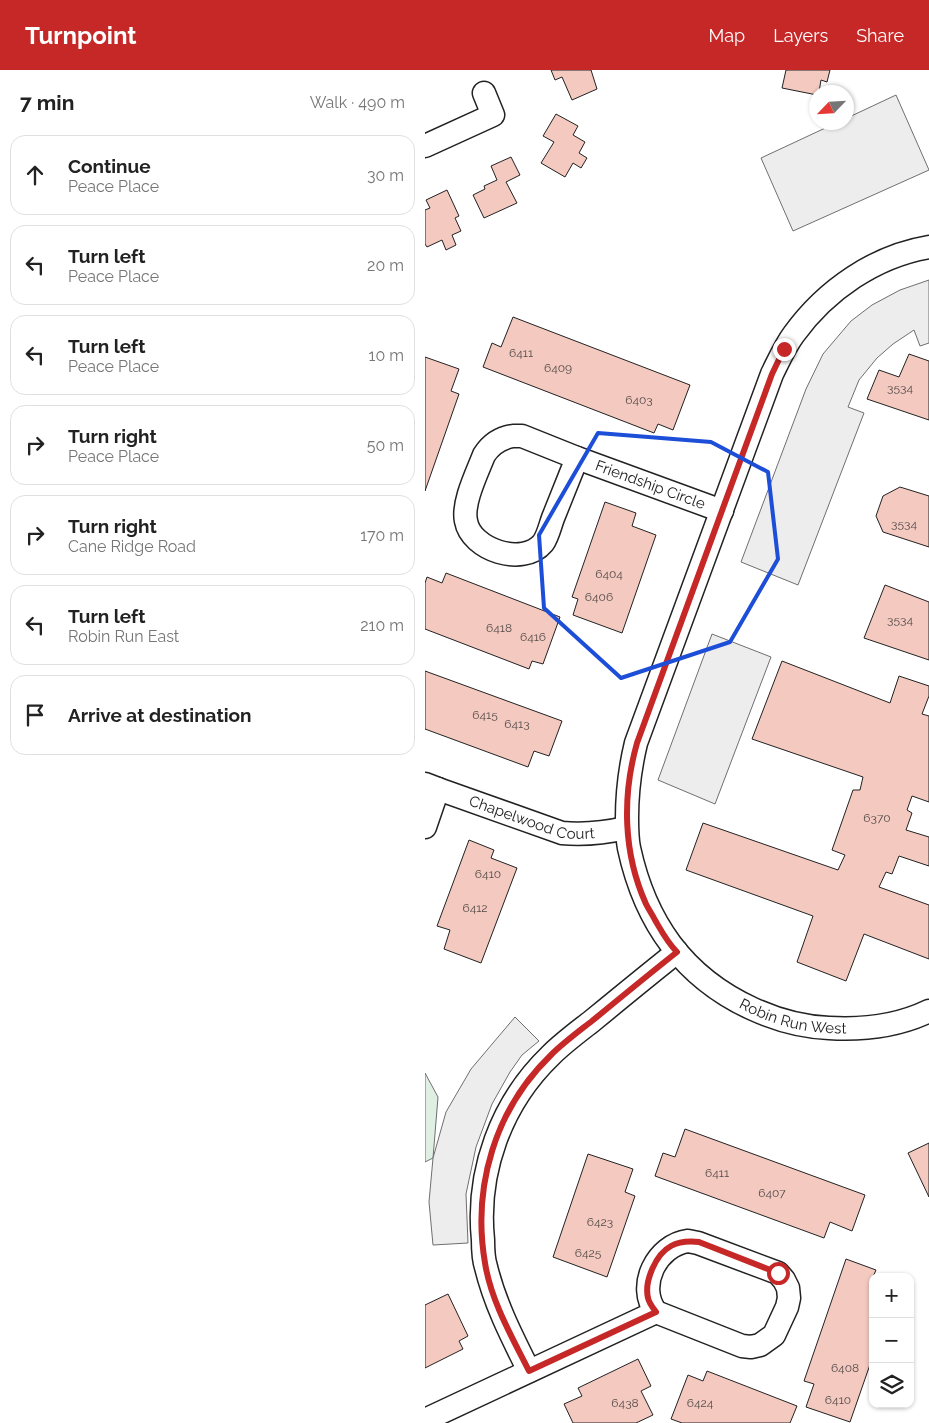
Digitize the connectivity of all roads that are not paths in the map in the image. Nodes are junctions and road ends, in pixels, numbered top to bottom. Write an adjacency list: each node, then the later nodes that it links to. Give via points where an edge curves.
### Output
1 (484, 93): 2 (street, via 493,114)
2 (425, 146)
3 (929, 247): 5 (street, Robin Run West, via 889,259 863,272 832,293 805,319 784,349 772,374)
4 (577, 458): 4 (street, Friendship Circle, via 522,436 496,442 484,456 466,505 466,523 472,536 482,545 507,554 523,554 539,547); 5 (street, Friendship Circle)
5 (722, 511): 8 (street, Robin Run West, via 637,743 628,780)
6 (431, 786): 7 (street, Chapelwood Court); 8 (street, Chapelwood Court, via 561,832 599,834)
7 (425, 827)
8 (627, 828): 9 (street, Robin Run West, via 642,894 659,928)
9 (677, 952): 10 (street, Robin Run West, via 702,979 725,995 785,1021 822,1028 859,1029); 12 (street, via 551,1055 523,1087 497,1136 483,1190 481,1218 485,1264 499,1308)
10 (929, 1011)
11 (656, 1312): 11 (street, via 751,1347 774,1335 787,1307 788,1288 773,1270 699,1242 683,1242 670,1246 661,1254 649,1281 648,1298); 12 (street)
12 (529, 1371): 13 (street)
13 (425, 1420)

